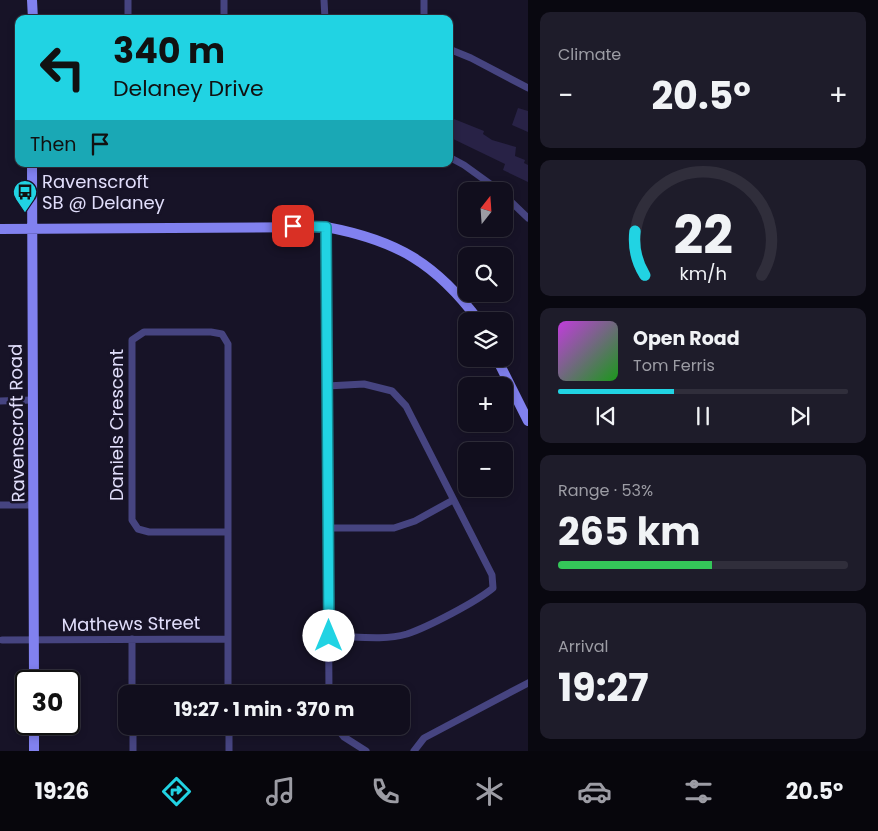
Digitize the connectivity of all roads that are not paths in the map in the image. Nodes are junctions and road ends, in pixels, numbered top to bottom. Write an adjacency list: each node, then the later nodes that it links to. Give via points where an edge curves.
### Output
1 (32, 0): 6 (street)
2 (128, 0): 7 (street)
3 (224, 0): 8 (street)
4 (324, 0): 9 (street)
5 (424, 0): 10 (street)
6 (32, 15)
7 (128, 15)
8 (224, 15)
9 (324, 15)
10 (424, 15)
11 (453, 51): 12 (street)
12 (528, 88)
13 (453, 159): 15 (street)
14 (32, 167): 20 (street, Ravenscroft Road)
15 (488, 182)
16 (513, 204): 17 (street)
17 (528, 218)
18 (326, 227): 20 (street); 21 (street, via 376,238 416,259 459,295); 23 (street)
19 (0, 229): 20 (street)
20 (32, 229): 24 (street, Ravenscroft Road)
21 (472, 312)
22 (502, 367): 26 (street)
23 (327, 386): 28 (street, via 364,384 392,391 406,406); 31 (street)
24 (32, 400): 25 (street); 30 (street, Ravenscroft Road)
25 (0, 401)
26 (525, 406): 27 (street)
27 (528, 421)
28 (453, 500): 31 (street, via 415,521 394,528); 33 (street, via 492,575 493,588 482,597 407,634)
29 (0, 505): 30 (street)
30 (34, 505): 34 (street, Ravenscroft Road)
31 (328, 528): 33 (street)
32 (228, 532): 32 (street, Daniels Crescent, via 228,344 222,334 211,332 144,332 132,340 132,520 138,529 149,532); 36 (street, Daniels Crescent)
33 (329, 636): 42 (street)
34 (34, 639): 35 (street, Mathews Street); 37 (street, Mathews Street); 38 (street, Ravenscroft Road)
35 (132, 639): 36 (street, Mathews Street); 40 (street)
36 (228, 639): 41 (street, Daniels Crescent)
37 (2, 640)
38 (34, 670)
39 (528, 683): 51 (street, via 424,738)
40 (132, 685)
41 (228, 685)
42 (329, 685)
43 (34, 735): 47 (street)
44 (132, 735): 48 (street)
45 (229, 735): 49 (street)
46 (342, 735): 50 (street)
47 (34, 751)
48 (133, 751)
49 (229, 751)
50 (366, 751)
51 (414, 751)

